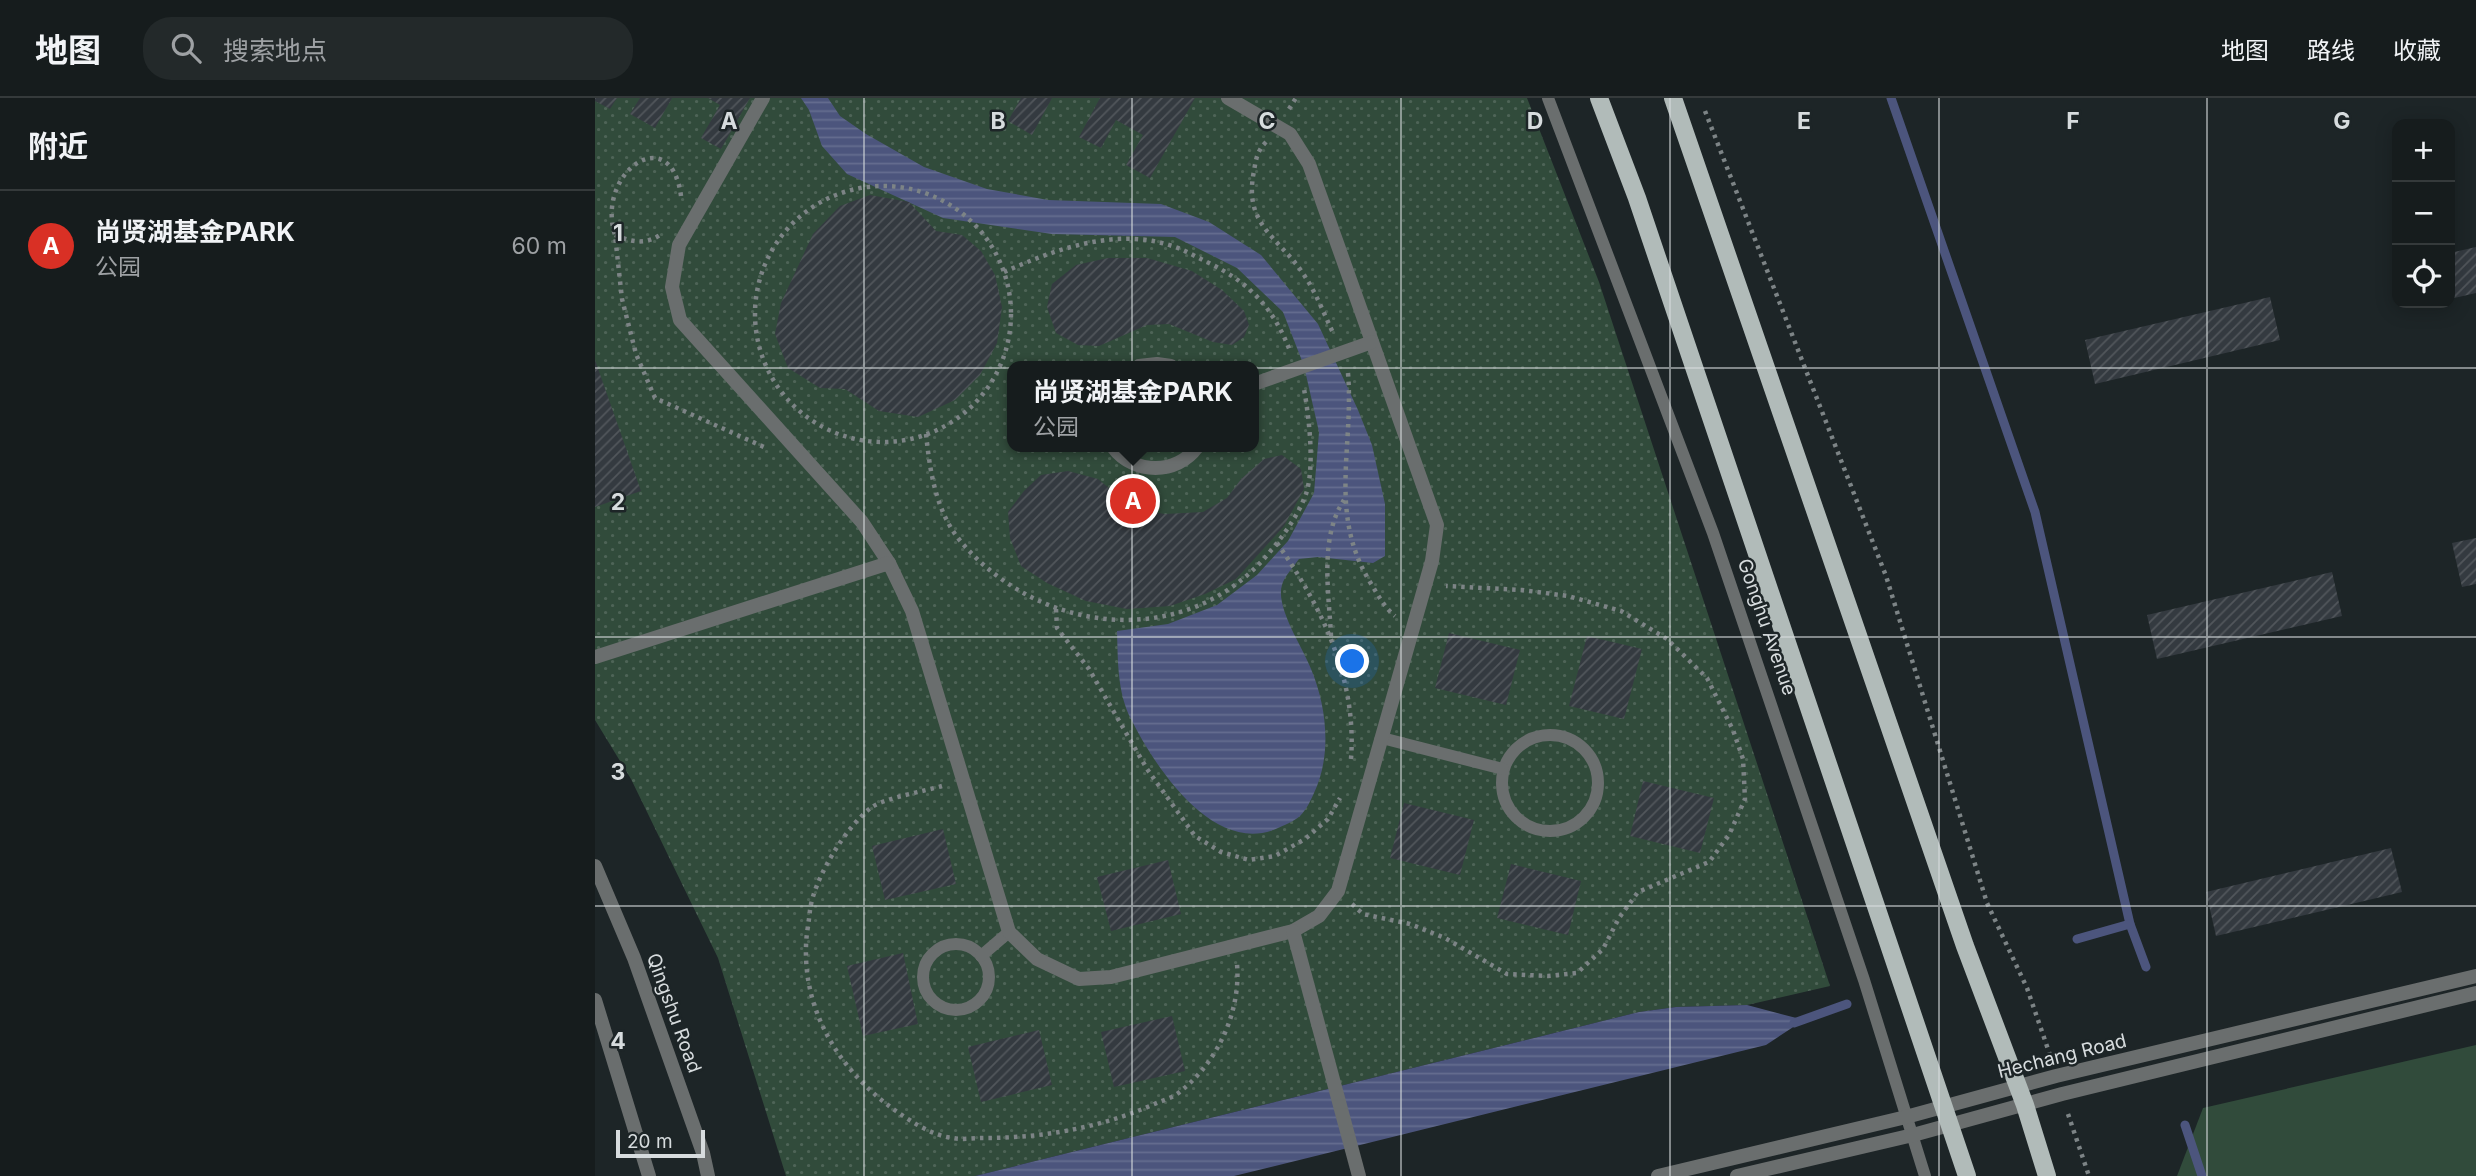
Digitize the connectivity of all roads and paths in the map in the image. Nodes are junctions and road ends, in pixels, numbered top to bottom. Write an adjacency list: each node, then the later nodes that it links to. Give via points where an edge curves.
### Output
1 (763, 98): 20 (street, via 679,244 672,287 680,320)
2 (1229, 98): 8 (street)
3 (1296, 98): 8 (path)
4 (1548, 98): 47 (lane, Gonghu Avenue, via 1713,533)
5 (1599, 98): 46 (main road, Gonghu Avenue)
6 (1673, 98): 44 (main road)
7 (1700, 98): 40 (path, via 1886,576 1987,903)
8 (1280, 127): 15 (street, via 1290,134 1309,164); 16 (path, via 1258,150 1251,187 1257,214 1266,233 1312,288)
9 (628, 158): 11 (path, via 642,157 667,168 681,192)
10 (860, 187): 10 (path, via 821,200 781,233 757,285 754,344 773,382 804,414 842,437 894,445 950,422 984,395 1004,363 1015,312 1004,272 968,219 937,195 891,184)
11 (681, 205)
12 (604, 225): 14 (path)
13 (668, 230): 14 (path, via 642,242)
14 (615, 235): 20 (path, via 622,299 636,354 655,398 768,449)
15 (1372, 342): 16 (street); 24 (street, via 1437,525)
16 (1341, 353): 17 (street); 21 (path, via 1349,374)
17 (1259, 382)
18 (1119, 452): 19 (street, via 1146,468 1164,468)
19 (1192, 452)
20 (802, 454): 23 (street, via 862,522)
21 (1344, 500): 26 (path, via 1350,538 1363,571 1386,609); 27 (path, via 1332,527 1328,564)
22 (1277, 543): 27 (path, via 1300,576)
23 (889, 563): 28 (street); 32 (street, via 912,611)
24 (1426, 584): 26 (street); 35 (path, via 1568,596 1621,611 1667,639 1707,678 1733,730 1743,759 1745,799 1729,835 1709,862 1638,892 1603,949 1577,973 1507,974 1445,938 1410,924 1363,914)
25 (1056, 608): 33 (path, via 1057,628 1089,669 1147,769 1195,836 1221,852 1249,860 1275,856 1305,839 1328,818)
26 (1412, 630): 29 (street)
27 (1332, 640): 30 (path, via 1353,731)
28 (595, 657)
29 (1382, 738): 31 (lane); 35 (street)
30 (1350, 766)
31 (1503, 769): 31 (lane, via 1522,743 1537,736 1569,738 1593,760 1598,775 1593,806 1577,822 1555,831 1539,830 1513,814 1501,785)
32 (963, 781): 37 (street); 38 (path, via 873,806 831,858 812,898 806,948 810,995 823,1030 850,1071 914,1124 951,1138 1063,1133 1132,1115 1180,1092 1209,1065 1229,1025 1239,980)
33 (1343, 786)
34 (595, 866): 52 (street, Qingshu Road, via 634,958)
35 (1338, 891): 36 (street, via 1319,916)
36 (1293, 931): 38 (street); 50 (street)
37 (1009, 932): 38 (street, via 1037,959 1079,979 1111,978); 39 (lane)
38 (1236, 946)
39 (981, 956): 39 (lane, via 989,977 975,1004 955,1010 935,1003 928,995 925,964 940,948 962,945)
40 (2021, 975)
41 (2476, 976): 44 (street, Hechang Road)
42 (2476, 993): 45 (street, Hechang Road)
43 (595, 1000): 51 (street)
44 (2017, 1086): 45 (main road); 46 (street, Hechang Road)
45 (2025, 1105): 48 (street, Hechang Road); 57 (main road)
46 (1944, 1107): 47 (street, Hechang Road); 48 (main road, Gonghu Avenue)
47 (1906, 1117): 49 (lane, Gonghu Avenue); 53 (street, Hechang Road)
48 (1950, 1125): 49 (street, Hechang Road); 56 (main road, Gonghu Avenue)
49 (1913, 1135): 54 (street, Hechang Road); 55 (lane, Gonghu Avenue)
50 (1358, 1172)
51 (649, 1176)
52 (708, 1176)
53 (1658, 1176)
54 (1737, 1176)
55 (1925, 1176)
56 (1967, 1176)
57 (2047, 1176)

